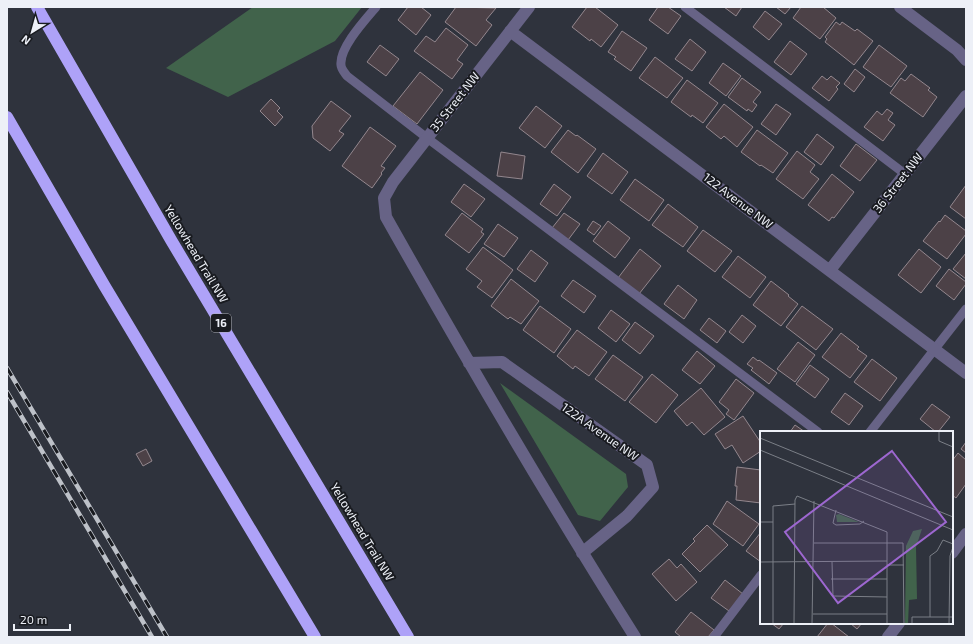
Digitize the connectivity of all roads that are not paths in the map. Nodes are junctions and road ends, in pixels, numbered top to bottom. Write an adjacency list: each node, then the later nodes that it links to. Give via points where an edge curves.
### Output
1 (37, 7): 25 (highway, Yellowhead Trail NW / 16)
2 (376, 7): 10 (lane, via 350,40 341,57 341,67 347,76)
3 (685, 7): 11 (lane)
4 (900, 7): 7 (street, via 957,50)
5 (527, 8): 6 (street, 35 Street NW)
6 (510, 31): 10 (street, 35 Street NW); 12 (street, 122 Avenue NW)
7 (966, 60)
8 (966, 96): 11 (street, 36 Street NW)
9 (7, 116): 24 (highway, via 112,298)
10 (427, 138): 15 (street, 35 Street NW, via 393,182 384,198 386,217); 17 (lane)
11 (905, 174): 12 (street, 36 Street NW)
12 (830, 270): 14 (street, 122 Avenue NW)
13 (966, 309): 14 (lane)
14 (935, 349): 16 (street, 122 Avenue NW); 18 (lane)
15 (469, 363): 21 (street); 21 (street, 122A Avenue NW, via 502,362 647,465 653,488 627,516)
16 (966, 373)
17 (817, 431)
18 (871, 431)
19 (966, 534): 20 (street)
20 (953, 552)
21 (582, 553): 26 (street)
22 (760, 576): 27 (lane)
23 (898, 624): 28 (street)
24 (315, 637)
25 (408, 637)
26 (635, 637)
27 (714, 637)
28 (888, 637)

